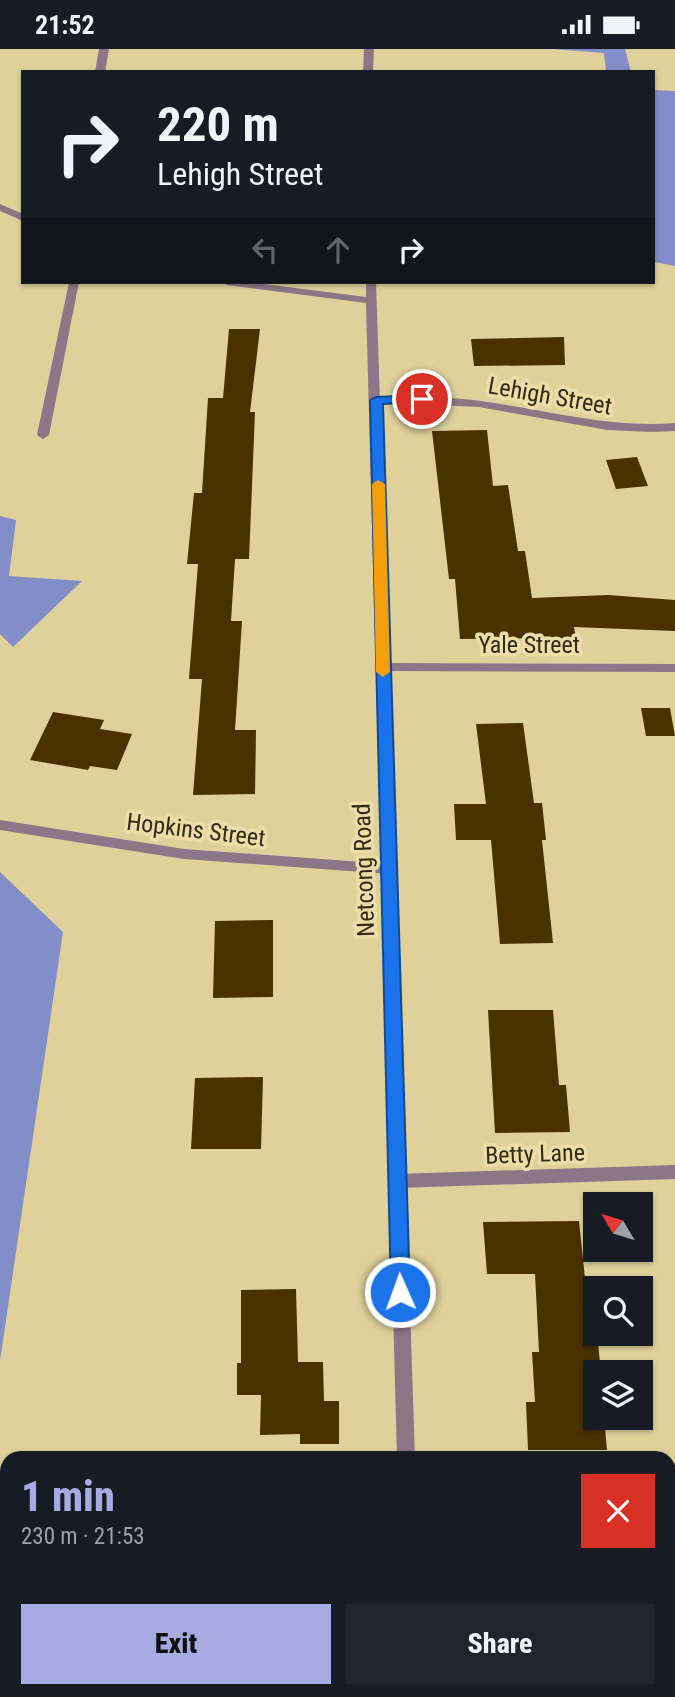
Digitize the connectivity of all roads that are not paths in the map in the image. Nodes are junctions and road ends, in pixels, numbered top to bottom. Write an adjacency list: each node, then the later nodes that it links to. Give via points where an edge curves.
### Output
1 (104, 49): 3 (street)
2 (369, 49): 4 (street)
3 (100, 70)
4 (368, 70)
5 (0, 207): 6 (street)
6 (21, 217)
7 (74, 284): 13 (street)
8 (242, 284): 10 (street)
9 (371, 284): 10 (street, Netcong Road)
10 (372, 302): 11 (street, Netcong Road)
11 (376, 400): 12 (street, Lehigh Street, via 492,406 611,429); 14 (street, Netcong Road)
12 (675, 427)
13 (43, 435)
14 (383, 667): 15 (street, Yale Street); 17 (street, Netcong Road)
15 (675, 668)
16 (0, 825): 17 (street, Hopkins Street, via 184,854)
17 (389, 869): 19 (street, Netcong Road)
18 (675, 1172): 19 (street, Betty Lane)
19 (397, 1181): 20 (street, Netcong Road)
20 (406, 1451)

